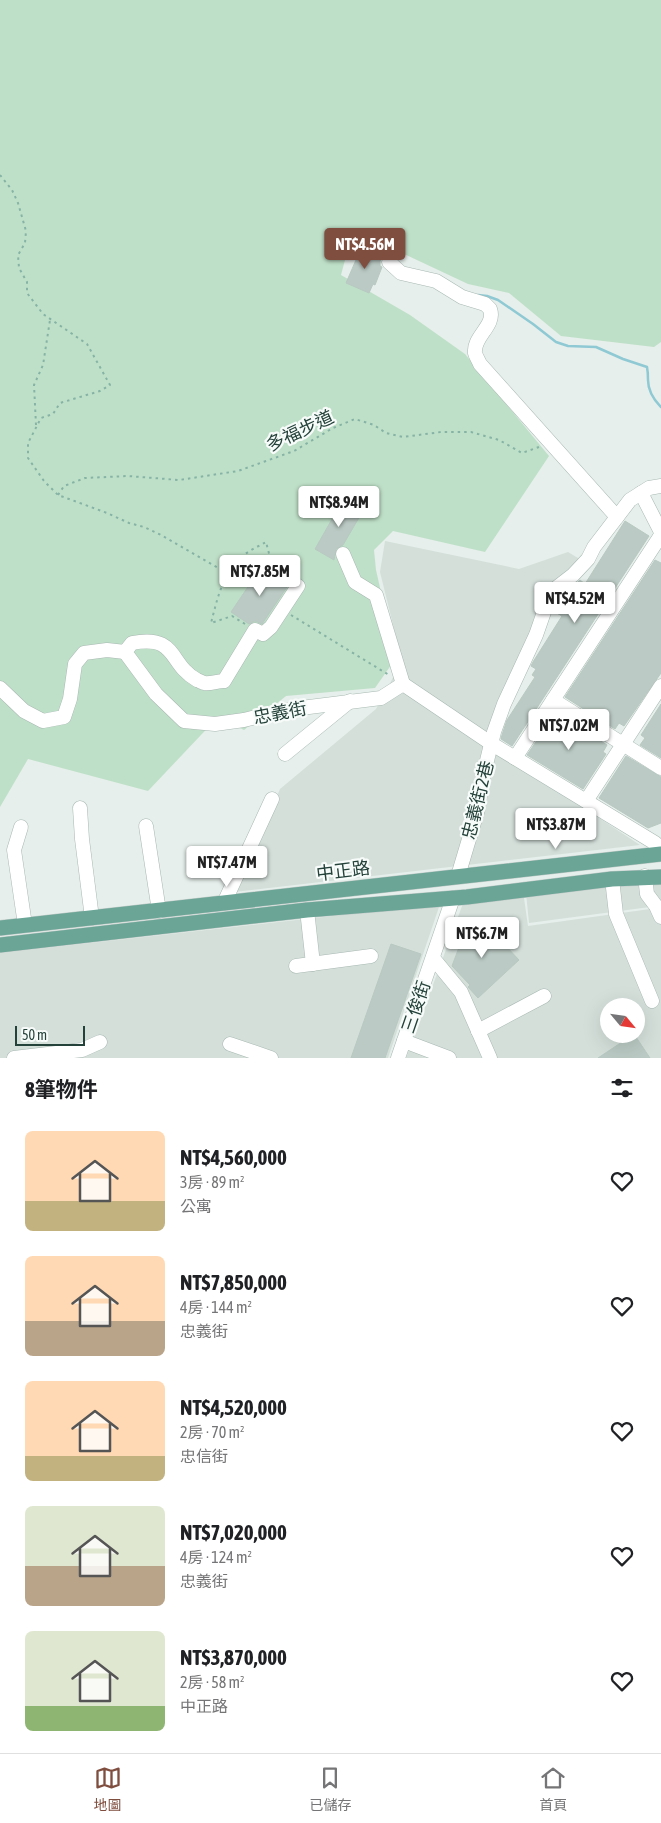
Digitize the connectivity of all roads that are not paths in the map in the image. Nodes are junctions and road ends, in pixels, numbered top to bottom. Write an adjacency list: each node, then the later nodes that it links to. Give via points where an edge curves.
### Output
1 (389, 262): 4 (street, via 402,273 436,281 490,309 492,319 477,343 475,353 480,364)
2 (661, 486): 3 (street, 忠義街2巷)
3 (641, 493): 4 (street, 忠義街2巷, via 630,500); 5 (street)
4 (617, 517): 14 (street, 忠義街2巷, via 574,575 550,592 529,652 504,704)
5 (661, 533): 12 (street)
6 (343, 554): 9 (street, via 354,582 376,595)
7 (298, 586): 8 (street, via 271,627 263,634 255,630 224,681 204,683 189,675 174,654 161,644 146,640 132,642)
8 (125, 652): 11 (street, via 84,653 75,664 64,717 43,721 24,711); 13 (street, 忠義街, via 156,694 184,721 215,724)
9 (403, 684): 13 (street, 忠義街, via 380,698); 14 (street)
10 (661, 686): 15 (street)
11 (0, 688)
12 (553, 700): 15 (street); 17 (street)
13 (350, 701): 16 (street)
14 (492, 744): 17 (street); 25 (street, 忠義街2巷, via 478,809)
15 (623, 744): 18 (street); 20 (street)
16 (285, 754)
17 (515, 758): 20 (street)
18 (661, 768)
19 (272, 799): 29 (street)
20 (586, 801): 24 (street)
21 (80, 808): 33 (street)
22 (21, 826): 34 (street, via 14,850)
23 (146, 826): 31 (street)
24 (659, 847): 25 (main road, 中正路); 26 (main road)
25 (458, 876): 28 (main road); 29 (main road, 中正路)
26 (654, 876): 27 (main road, 中正路); 32 (street, via 647,894)
27 (612, 879): 28 (main road, 中正路); 42 (street, via 616,914)
28 (453, 898): 30 (main road, 中正路); 38 (street, 三俊街)
29 (224, 903): 31 (main road, 中正路)
30 (307, 910): 36 (main road, 中正路); 39 (street)
31 (159, 911): 33 (main road, 中正路)
32 (661, 917)
33 (92, 918): 34 (main road, 中正路)
34 (25, 925): 35 (main road, 中正路)
35 (0, 928)
36 (0, 945)
37 (371, 956): 39 (street)
38 (433, 958): 43 (street, via 461,992); 44 (street, 三俊街)
39 (313, 964): 40 (street)
40 (296, 966)
41 (544, 996): 43 (street)
42 (652, 1001)
43 (478, 1031): 51 (street)
44 (404, 1041): 49 (street, 三俊街); 50 (street)
45 (100, 1042): 47 (street, via 82,1050)
46 (230, 1044): 48 (street)
47 (14, 1058)
48 (271, 1058)
49 (398, 1058)
50 (449, 1058)
51 (490, 1058)

